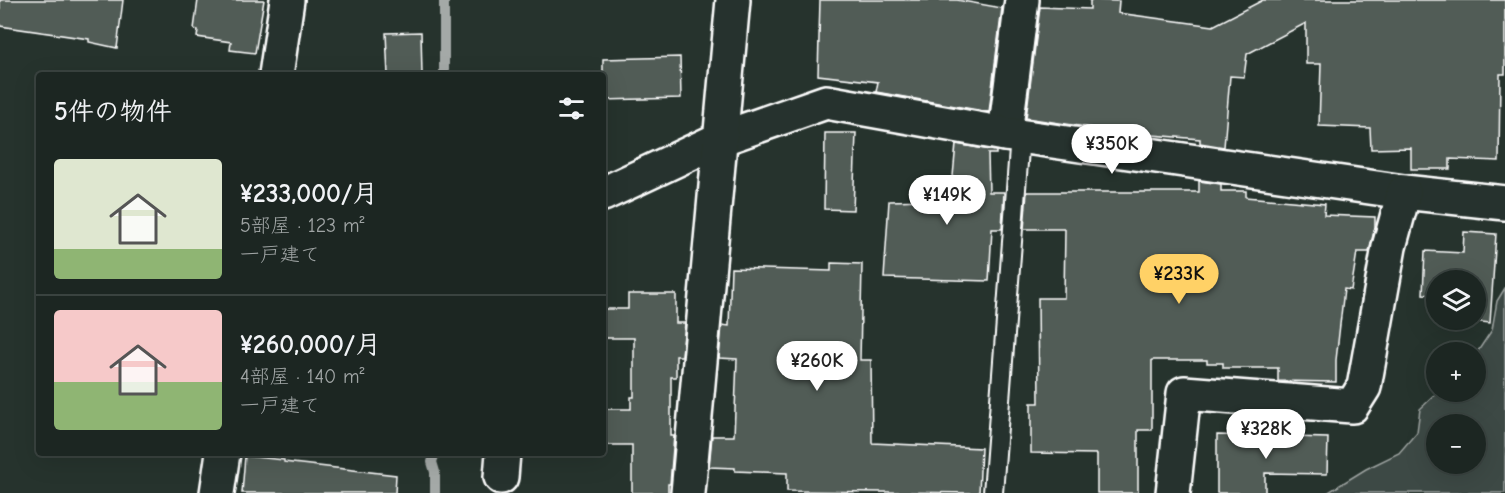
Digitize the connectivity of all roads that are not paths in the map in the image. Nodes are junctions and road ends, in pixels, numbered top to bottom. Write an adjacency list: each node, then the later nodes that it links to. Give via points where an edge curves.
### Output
1 (286, 0): 4 (street)
2 (733, 0): 6 (street)
3 (1022, 0): 5 (street)
4 (276, 72)
5 (1012, 135): 6 (street, via 826,102); 7 (street); 13 (lane)
6 (720, 139): 8 (street); 12 (street)
7 (1404, 192): 9 (street); 14 (street, via 1389,247 1364,387 1352,406 1184,393)
8 (606, 193)
9 (1505, 202)
10 (223, 456): 11 (street)
11 (217, 493)
12 (688, 493)
13 (993, 493)
14 (1173, 493)

